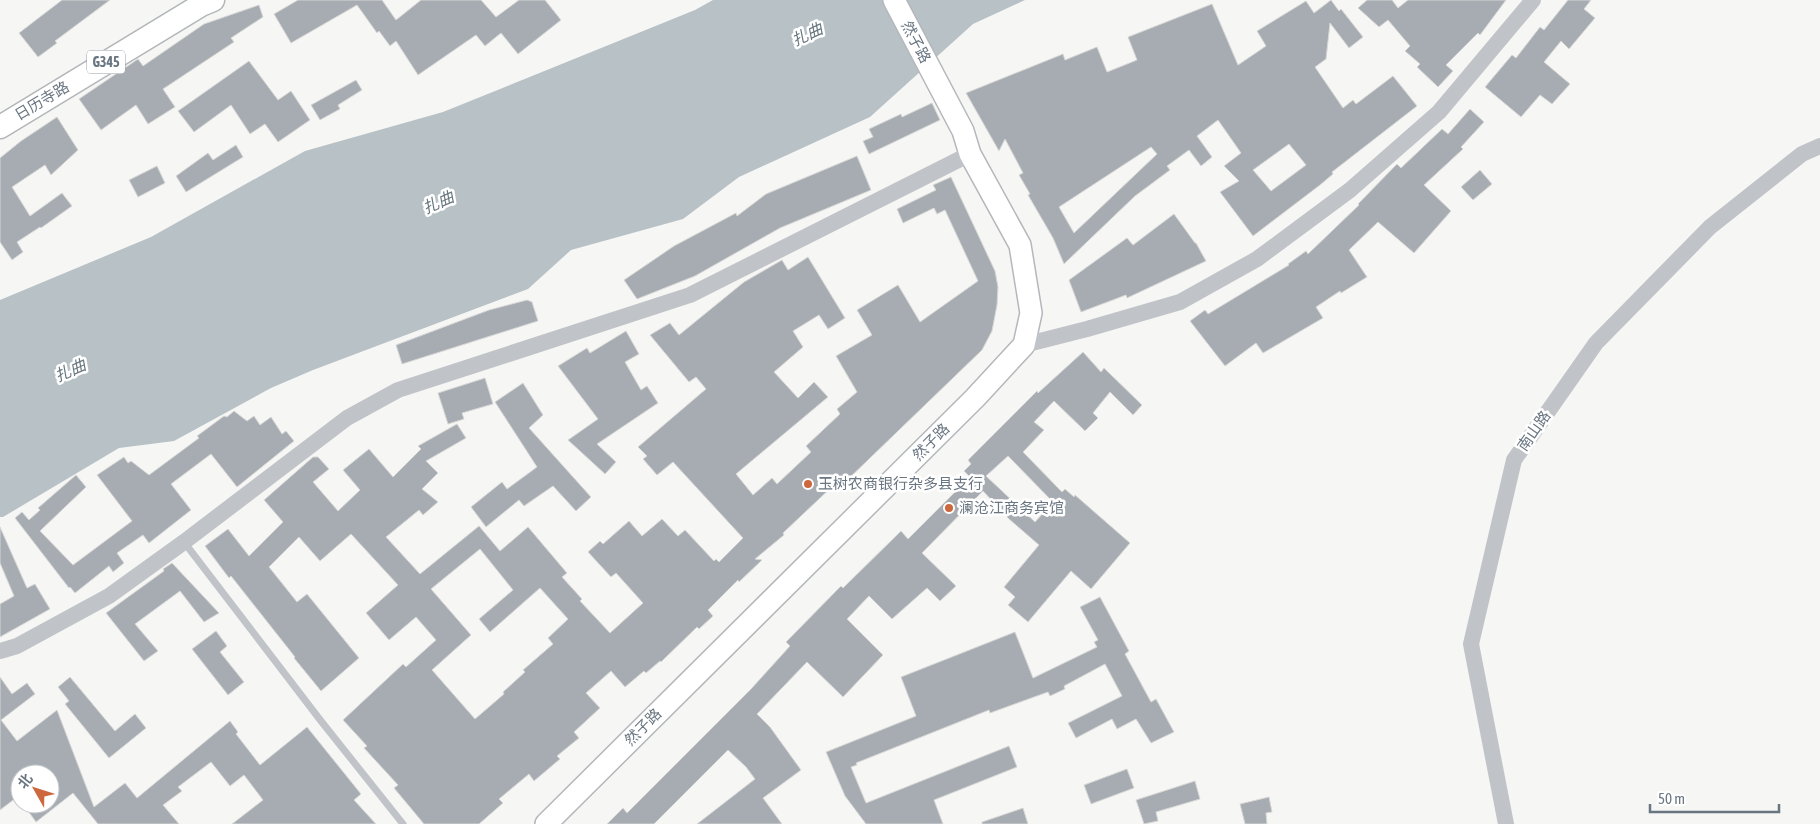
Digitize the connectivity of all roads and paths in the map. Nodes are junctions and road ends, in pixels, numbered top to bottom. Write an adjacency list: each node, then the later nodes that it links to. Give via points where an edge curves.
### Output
1 (183, 0): 5 (highway, 日历寺路 / G345)
2 (213, 0): 6 (highway, 日历寺路 / G345)
3 (894, 0): 8 (main road, 然子路, via 963,131)
4 (1533, 0): 9 (street, via 1439,112 1350,190 1257,259 1180,302)
5 (0, 109)
6 (0, 127)
7 (1820, 146): 14 (street, 南山路, via 1802,154 1710,227 1596,343 1514,460 1471,644)
8 (970, 154): 9 (main road, 然子路, via 1020,245 1030,312); 10 (street, via 690,295 398,390 347,418)
9 (1024, 345): 13 (main road, 然子路, via 968,405)
10 (184, 542): 11 (street, via 109,596 16,646); 12 (lane)
11 (0, 651)
12 (403, 824)
13 (546, 824)
14 (1506, 824)

